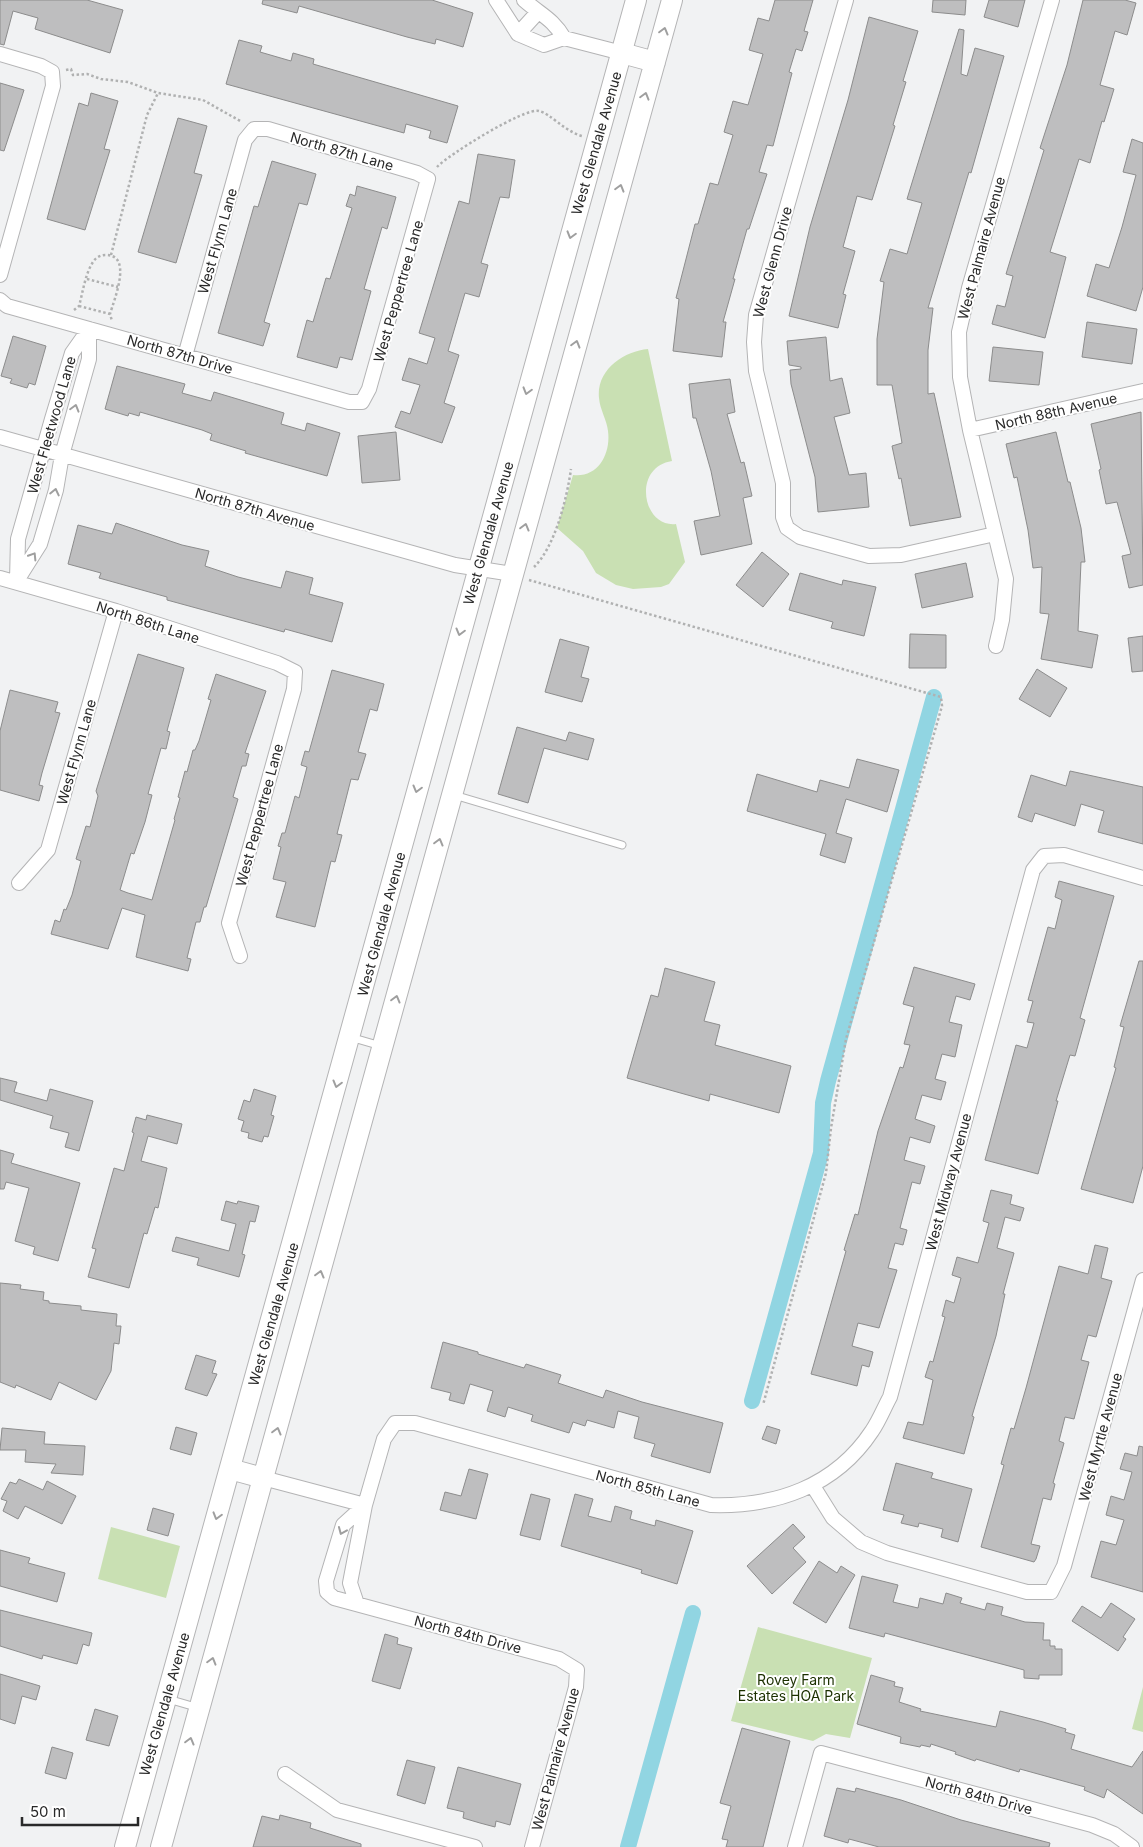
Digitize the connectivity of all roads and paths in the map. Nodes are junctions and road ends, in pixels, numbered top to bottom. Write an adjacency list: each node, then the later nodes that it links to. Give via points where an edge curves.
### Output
1 (496, 0): 8 (street)
2 (524, 0): 7 (street)
3 (636, 0): 10 (main road, West Glendale Avenue)
4 (672, 0): 12 (main road, one-way to 4)
5 (846, 0): 38 (street, West Glenn Drive, via 756,315 756,371 783,483 786,528 800,537 869,556 901,554)
6 (1052, 0): 31 (street, West Palmaire Avenue, via 963,309 959,355)
7 (538, 12): 8 (street); 9 (street, via 555,23)
8 (518, 34): 9 (street, via 544,45)
9 (564, 38): 10 (street)
10 (622, 53): 12 (main road); 16 (main road, West Glendale Avenue)
11 (0, 54): 13 (street)
12 (655, 62): 41 (main road, one-way to 12)
13 (52, 72): 14 (path, via 71,69 73,75 87,74 128,82); 19 (street, via 52,86)
14 (158, 93): 15 (path, via 203,100); 18 (path, via 147,115)
15 (254, 129): 17 (street, North 87th Lane, via 268,129); 28 (street, West Flynn Lane, via 245,140)
16 (597, 140): 17 (path, via 569,131 543,112 528,111 460,149 438,166); 39 (main road, West Glendale Avenue, one-way to 39)
17 (428, 179): 30 (street, West Peppertree Lane, via 369,389)
18 (110, 255): 20 (path, via 96,258); 21 (path, via 121,265)
19 (0, 274)
20 (87, 278): 21 (path); 23 (path)
21 (118, 287): 24 (path)
22 (0, 300): 25 (street, North 87th Drive, via 7,306)
23 (79, 306): 24 (path); 25 (path, via 74,310)
24 (110, 314): 27 (path)
25 (70, 323): 26 (street, North 87th Drive)
26 (89, 329): 27 (street, North 87th Drive); 33 (street, West Fleetwood Lane, via 72,353); 34 (street, West Fleetwood Lane, one-way to 26, via 89,359)
27 (109, 334): 28 (street, North 87th Drive)
28 (185, 356): 30 (street, North 87th Drive, via 349,402)
29 (1143, 391): 31 (street, North 88th Avenue)
30 (362, 402)
31 (970, 430): 38 (street, West Palmaire Avenue)
32 (0, 438): 33 (street, North 87th Avenue)
33 (44, 450): 34 (street, North 87th Avenue); 36 (street, West Fleetwood Lane)
34 (62, 455): 37 (street, West Fleetwood Lane, one-way to 34); 39 (street, North 87th Avenue, via 455,565)
35 (571, 469): 41 (path, via 553,534 540,561)
36 (23, 522): 37 (street); 42 (street, West Fleetwood Lane, via 18,539)
37 (45, 528): 42 (street, West Fleetwood Lane, one-way to 37, via 40,544)
38 (995, 534): 44 (street, West Palmaire Avenue, via 1006,579)
39 (478, 568): 41 (street, North 87th Avenue); 51 (main road, West Glendale Avenue, one-way to 51)
40 (0, 578): 42 (street, North 86th Lane)
41 (524, 578): 46 (main road); 54 (path, via 942,697 846,1039 826,1172)
42 (16, 582): 43 (street, North 86th Lane)
43 (116, 611): 45 (street, North 86th Lane, via 277,663); 49 (street, West Flynn Lane, via 48,850)
44 (996, 646)
45 (295, 672): 50 (street, West Peppertree Lane, via 294,689 230,923)
46 (452, 795): 47 (lane); 52 (main road, one-way to 46)
47 (622, 845)
48 (1143, 878): 57 (street, West Midway Avenue, via 1064,855 1044,856 1033,870 890,1397 871,1432 841,1466)
49 (19, 883)
50 (240, 956)
51 (350, 1037): 52 (lane); 55 (main road, West Glendale Avenue, one-way to 55)
52 (383, 1046): 56 (main road, one-way to 52)
53 (1143, 1280): 57 (street, West Myrtle Avenue, via 1064,1566 1051,1592 1027,1592 887,1553 861,1542 832,1518)
54 (763, 1405)
55 (230, 1469): 56 (main road); 63 (main road, West Glendale Avenue, one-way to 63)
56 (264, 1478): 58 (street); 64 (main road, one-way to 56)
57 (813, 1486): 58 (street, North 85th Lane, via 759,1503 711,1504 415,1422 395,1423 384,1439)
58 (365, 1505): 59 (street, one-way to 59, via 343,1525); 60 (street)
59 (331, 1564): 60 (street); 61 (street, North 84th Drive, via 326,1581 327,1592 342,1602)
60 (352, 1568): 61 (street, via 350,1583)
61 (357, 1604): 62 (street, North 84th Drive, via 559,1659)
62 (576, 1670): 69 (street, West Palmaire Avenue, via 576,1687)
63 (166, 1698): 64 (lane); 66 (main road, West Glendale Avenue)
64 (199, 1708): 67 (main road, one-way to 64)
65 (284, 1774): 68 (street, via 336,1810)
66 (125, 1847)
67 (161, 1847)
68 (475, 1847)
69 (532, 1847)
70 (795, 1847): 71 (street, North 84th Drive, via 821,1753 1092,1825 1114,1834)
71 (1132, 1847)

